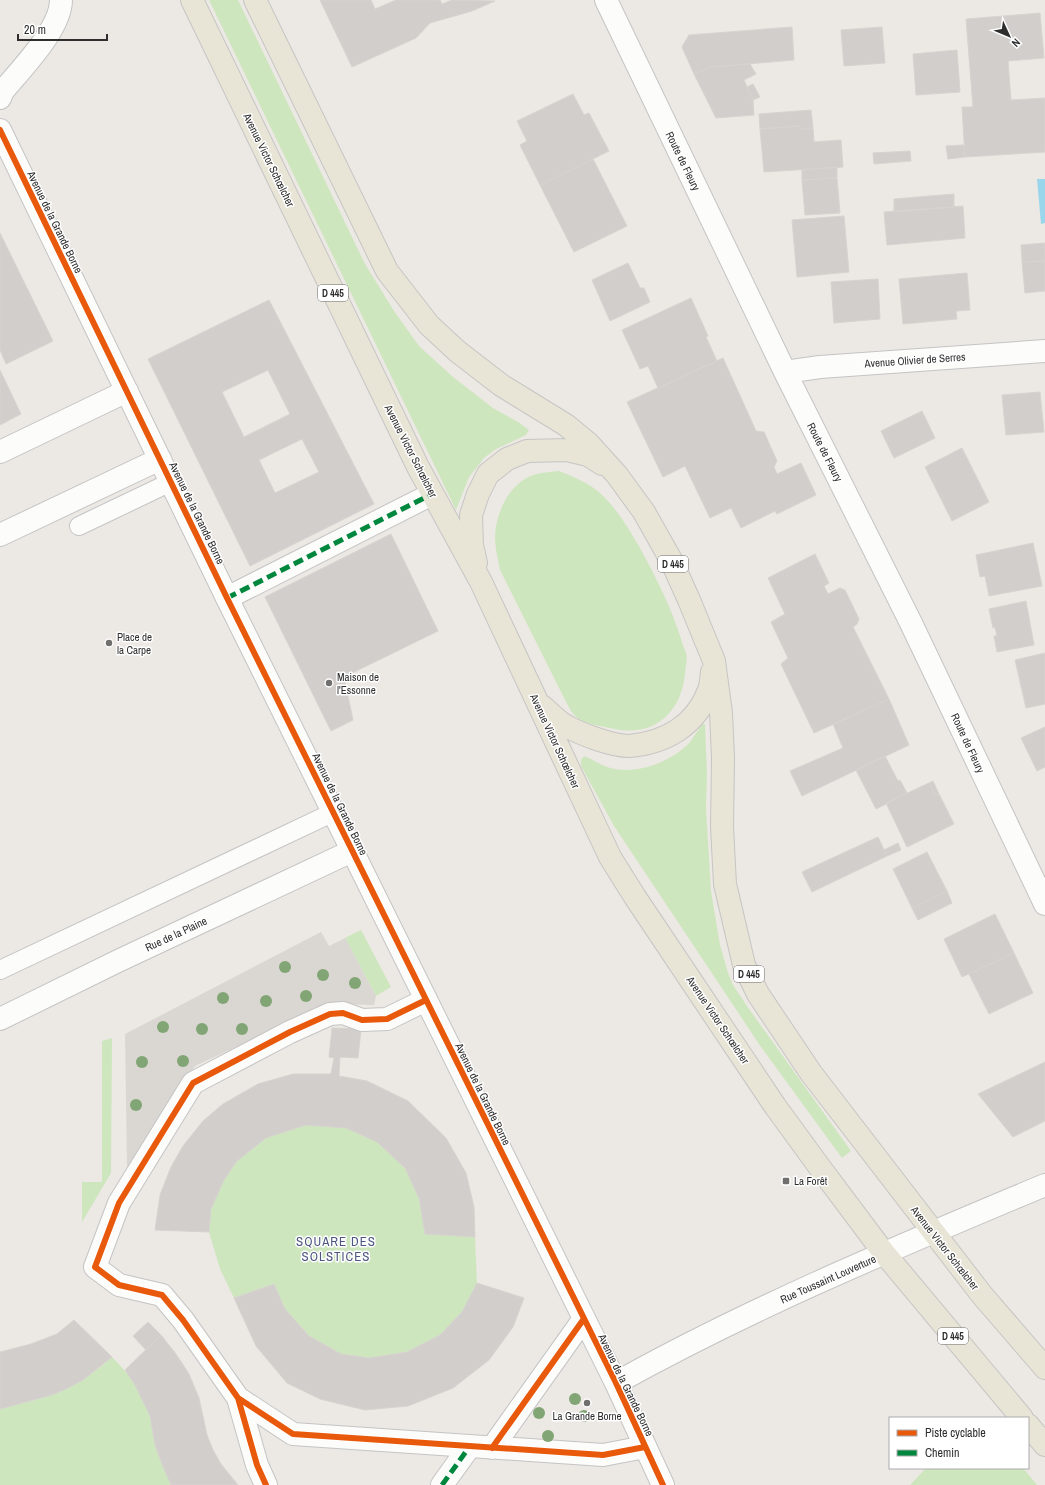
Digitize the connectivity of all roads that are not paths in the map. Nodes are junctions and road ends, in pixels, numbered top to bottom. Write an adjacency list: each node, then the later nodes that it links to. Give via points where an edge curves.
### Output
1 (61, 0): 5 (street, via 61,9 47,37)
2 (192, 0): 14 (main road, Avenue Victor Schœlcher / D 445)
3 (255, 0): 12 (main road, Avenue Victor Schœlcher / D 445, via 392,277 429,325 457,351 501,385 566,425 590,444)
4 (606, 0): 8 (street, Route de Fleury)
5 (0, 98)
6 (0, 130): 9 (street, Avenue de la Grande Borne)
7 (1045, 351): 8 (street, Avenue Olivier de Serres, via 820,367)
8 (785, 372): 23 (street, Route de Fleury, via 910,620)
9 (127, 391): 10 (street); 11 (street, Avenue de la Grande Borne)
10 (0, 452)
11 (160, 459): 13 (street, Avenue de la Grande Borne); 16 (street)
12 (617, 475): 17 (main road, via 588,455 567,450 527,451 507,458 488,474 471,515 472,545); 19 (main road, Avenue Victor Schœlcher / D 445, via 644,512 671,560)
13 (171, 482): 15 (lane); 18 (street, Avenue de la Grande Borne)
14 (432, 494): 17 (main road, Avenue Victor Schœlcher / D 445); 18 (street)
15 (78, 526)
16 (0, 535)
17 (481, 582): 20 (main road, Avenue Victor Schœlcher / D 445)
18 (227, 598): 21 (street, Avenue de la Grande Borne)
19 (714, 661): 20 (main road, via 709,689 698,711 681,729 660,740 628,746 599,740 567,727); 28 (main road, Avenue Victor Schœlcher / D 445, via 721,714 725,884 744,965 758,994 811,1074)
20 (537, 701): 29 (main road, Avenue Victor Schœlcher / D 445, via 614,864 775,1106)
21 (334, 812): 22 (street, Avenue de la Grande Borne); 24 (lane)
22 (352, 851): 25 (street, Avenue de la Grande Borne); 26 (street, Rue de la Plaine)
23 (1045, 904)
24 (0, 970)
25 (426, 1000): 30 (street, Avenue de la Grande Borne); 33 (street, via 387,1019 362,1020 343,1013 330,1014 193,1083 119,1203 95,1267 119,1285 162,1295 183,1320)
26 (0, 1019)
27 (1045, 1185): 28 (street, Rue Toussaint Louverture)
28 (932, 1232): 29 (street, Rue Toussaint Louverture); 31 (main road, Avenue Victor Schœlcher / D 445)
29 (884, 1253): 32 (street, Rue Toussaint Louverture, via 681,1347); 34 (main road, Avenue Victor Schœlcher / D 445)
30 (583, 1320): 32 (street, Avenue de la Grande Borne); 39 (street)
31 (1045, 1368)
32 (616, 1383): 38 (street, Avenue de la Grande Borne)
33 (238, 1398): 37 (street, via 293,1434); 40 (street, via 257,1465)
34 (1021, 1417)
35 (1029, 1426): 36 (main road)
36 (1045, 1445)
37 (470, 1446): 39 (street); 41 (street)
38 (645, 1447): 39 (street, via 603,1455); 42 (street, Avenue de la Grande Borne)
39 (492, 1448)
40 (266, 1485)
41 (442, 1485)
42 (663, 1485)

